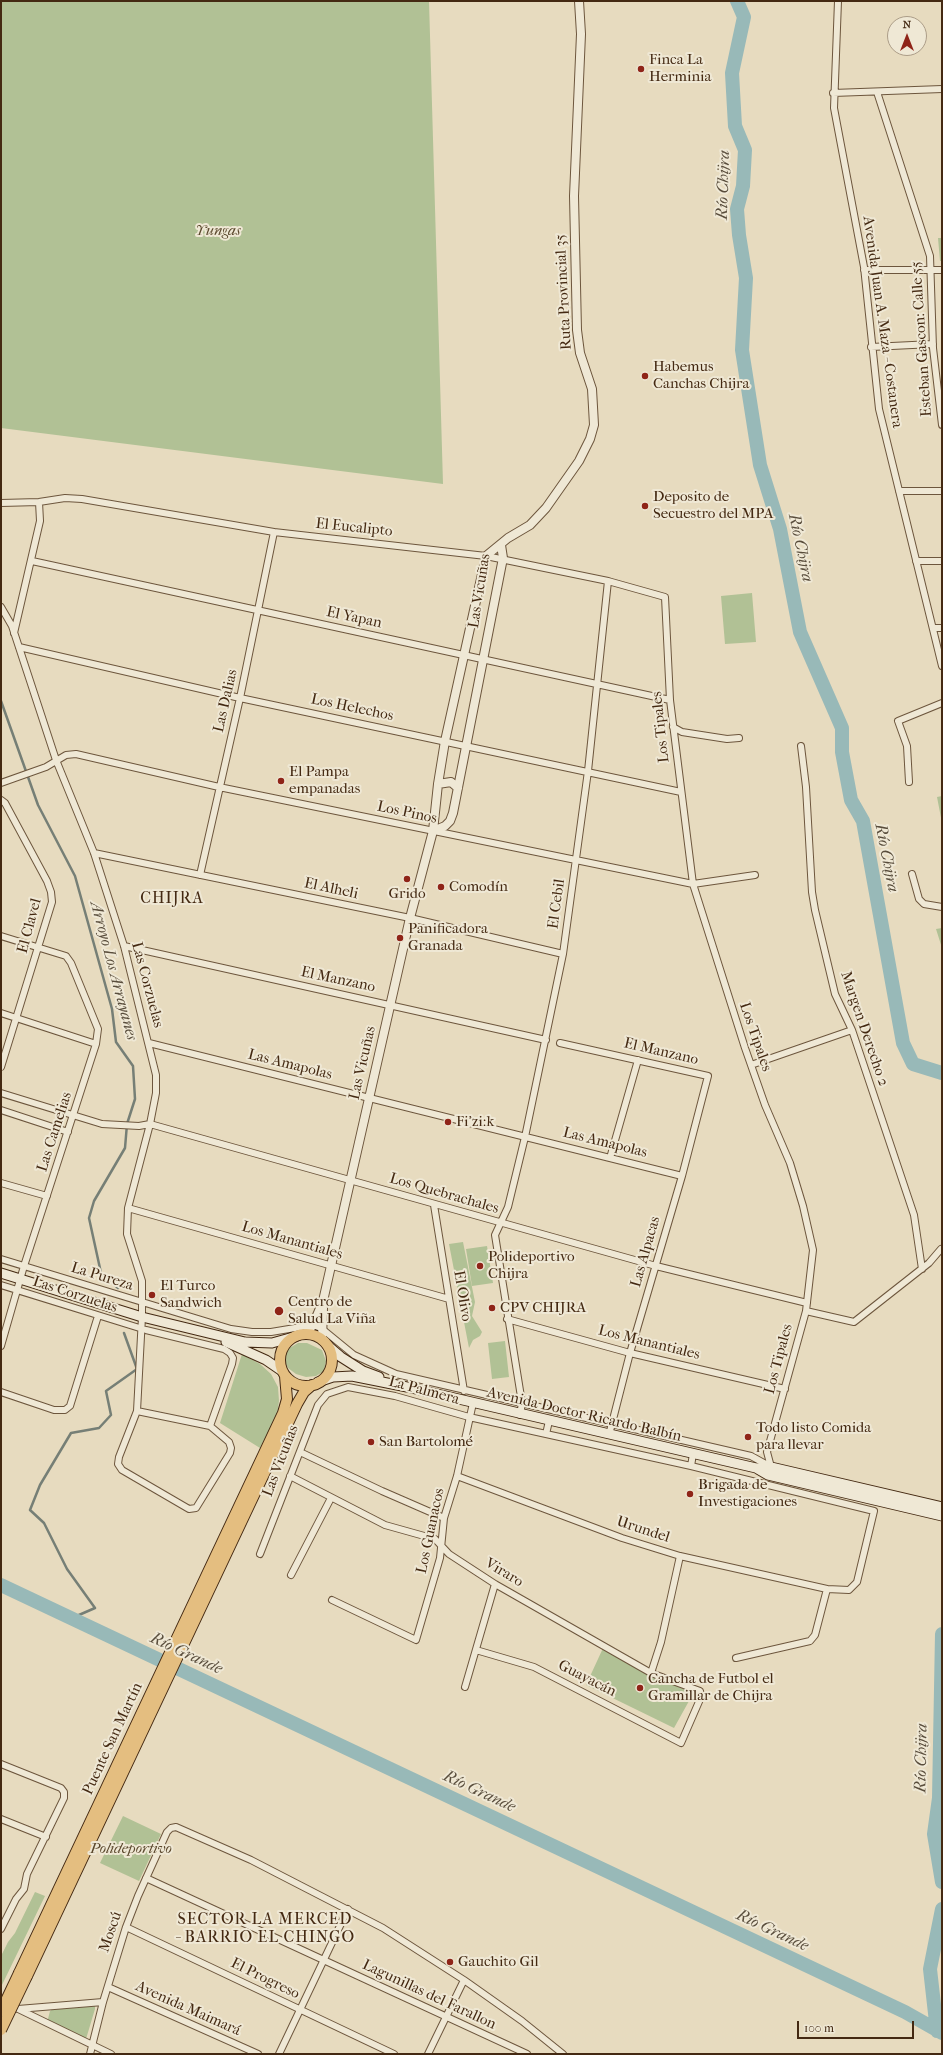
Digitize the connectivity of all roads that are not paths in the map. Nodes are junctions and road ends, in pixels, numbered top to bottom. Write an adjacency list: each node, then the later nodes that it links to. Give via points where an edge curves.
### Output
1 (579, 1): 17 (street, Ruta Provincial 35, via 581,34 574,196 577,330 580,353 592,389 594,425 579,461 546,508 530,525)
2 (838, 1): 5 (street, Avenida Juan A. Maza - Costanera)
3 (942, 89): 4 (street)
4 (877, 92): 5 (street); 7 (street, Esteban Gascon: Calle 55, via 930,256)
5 (833, 93): 6 (street, Avenida Juan A. Maza - Costanera)
6 (864, 270): 7 (street); 10 (street, Avenida Juan A. Maza - Costanera)
7 (931, 270): 8 (street); 9 (street, Esteban Gascon: Calle 55)
8 (942, 270)
9 (933, 344): 10 (street); 11 (street, Esteban Gascon: Calle 55)
10 (871, 347): 12 (street, Avenida Juan A. Maza - Costanera, via 879,409)
11 (942, 425)
12 (899, 491): 13 (street); 21 (street, Avenida Juan A. Maza - Costanera)
13 (942, 491)
14 (39, 502): 15 (street, El Eucalipto); 16 (street, El Eucalipto, via 65,498 82,499); 20 (street, via 40,522)
15 (1, 503)
16 (274, 532): 18 (street, El Eucalipto); 26 (street, Las Dalias)
17 (501, 545): 18 (street, Las Vicuñas); 19 (street, Las Vicuñas)
18 (486, 556): 19 (street, El Eucalipto); 31 (street, Las Vicuñas)
19 (503, 558): 23 (street, El Eucalipto); 32 (street, Las Vicuñas)
20 (32, 561): 26 (street, El Yapan); 29 (street)
21 (916, 561): 22 (street); 27 (street, Avenida Juan A. Maza - Costanera)
22 (942, 561)
23 (608, 582): 24 (street, El Eucalipto); 34 (street, El Cebil)
24 (665, 597): 36 (street, Los Tipales)
25 (1, 607): 29 (street, Las Corzuelas)
26 (259, 611): 31 (street, El Yapan); 35 (street, Las Dalias)
27 (934, 628): 28 (street); 33 (street, Avenida Juan A. Maza - Costanera)
28 (942, 628)
29 (14, 632): 30 (street, Las Corzuelas)
30 (19, 647): 35 (street, Los Helechos); 43 (street, Las Corzuelas)
31 (464, 654): 32 (street, El Yapan); 40 (street, Las Vicuñas)
32 (483, 659): 34 (street, El Yapan); 41 (street, Las Vicuñas)
33 (942, 666)
34 (598, 685): 36 (street, El Yapan); 44 (street, El Cebil)
35 (240, 698): 40 (street, Los Helechos); 48 (street, Las Dalias)
36 (670, 700): 38 (street, Los Tipales)
37 (942, 703): 45 (street, via 898,721 907,746)
38 (673, 727): 39 (street, via 690,733 727,739); 50 (street, Los Tipales)
39 (739, 738)
40 (445, 742): 41 (street, Los Helechos); 47 (street, Las Vicuñas)
41 (465, 746): 44 (street, Los Helechos); 49 (street, Las Vicuñas)
42 (801, 746): 68 (street, Margen Derecho 2, via 815,910 835,994)
43 (56, 760): 46 (street, via 46,768); 48 (street, Los Pinos, via 76,754); 53 (street, Las Corzuelas)
44 (588, 771): 50 (street, Los Helechos); 54 (street, El Cebil)
45 (909, 782)
46 (1, 783)
47 (438, 784): 49 (street, via 451,782); 52 (street, Las Vicuñas)
48 (219, 787): 52 (street, Los Pinos); 56 (street, Las Dalias)
49 (458, 788): 52 (street, Las Vicuñas, via 450,821)
50 (681, 792): 58 (street, Los Tipales)
51 (1, 800): 63 (street, El Clavel, via 5,803 51,892 52,902)
52 (433, 831): 54 (street, Los Pinos); 60 (street, Las Vicuñas)
53 (94, 853): 56 (street, El Alheli); 62 (street, Las Corzuelas)
54 (575, 861): 58 (street, Los Pinos); 64 (street, El Cebil)
55 (912, 874): 59 (street, via 919,899 924,904)
56 (200, 875): 60 (street, El Alheli)
57 (755, 875): 58 (street, Los Pinos)
58 (693, 884): 74 (street, Los Tipales)
59 (942, 907)
60 (410, 918): 64 (street, El Alheli); 65 (street, Las Vicuñas)
61 (1, 936): 63 (street, Las Camelias)
62 (124, 946): 65 (street, El Manzano); 70 (street, Las Corzuelas)
63 (38, 947): 67 (street, El Clavel); 72 (street, Las Camelias, via 66,956 71,963 98,1029)
64 (563, 954): 69 (street, El Cebil)
65 (391, 1005): 69 (street, El Manzano); 78 (street, Las Vicuñas)
66 (1, 1013): 67 (street)
67 (17, 1019): 72 (street); 75 (street, El Clavel)
68 (852, 1030): 74 (street); 97 (street, Margen Derecho 2, via 914,1215)
69 (546, 1040): 83 (street, El Cebil)
70 (149, 1043): 78 (street, Las Amapolas); 81 (street, Las Corzuelas, via 156,1075 156,1093)
71 (560, 1043): 73 (street, El Manzano)
72 (96, 1044): 80 (street, Las Camelias)
73 (638, 1060): 76 (street, El Manzano); 84 (street)
74 (751, 1065): 105 (street, Los Tipales, via 790,1163 811,1237 813,1261)
75 (1, 1067)
76 (708, 1076): 85 (street, Las Alpacas)
77 (1, 1093): 80 (street, Los Quebrachales)
78 (370, 1098): 83 (street, Las Amapolas); 86 (street, Las Vicuñas)
79 (1, 1110): 82 (street)
80 (74, 1116): 81 (street, Los Quebrachales, via 102,1124); 82 (street, Las Camelias)
81 (150, 1124): 86 (street, Los Quebrachales); 90 (street, Las Corzuelas)
82 (68, 1132): 88 (street, Las Camelias)
83 (525, 1137): 84 (street, Las Amapolas); 91 (street, El Cebil, via 508,1207)
84 (610, 1158): 85 (street, Las Amapolas)
85 (682, 1176): 95 (street, Las Alpacas)
86 (351, 1180): 89 (street, Los Quebrachales); 96 (street, Las Vicuñas)
87 (1, 1184): 88 (street)
88 (47, 1196): 94 (street, Las Camelias)
89 (434, 1205): 91 (street, Los Quebrachales); 102 (street, El Olivo)
90 (128, 1208): 96 (street, Los Manantiales); 104 (street, Las Corzuelas, via 127,1234 142,1281)
91 (500, 1223): 95 (street, Los Quebrachales); 109 (street, El Cebil, via 495,1235)
92 (941, 1249): 97 (street)
93 (1, 1259): 94 (street, La Pureza)
94 (24, 1266): 99 (street, Las Camelias); 104 (street, La Pureza)
95 (656, 1266): 105 (street, Los Quebrachales); 117 (street, Las Alpacas)
96 (332, 1267): 102 (street, Los Manantiales); 103 (street, Las Vicuñas)
97 (922, 1269): 106 (street, via 854,1322)
98 (1, 1273): 99 (main road)
99 (20, 1279): 101 (street, Las Camelias); 108 (main road)
100 (1, 1285): 101 (street, Las Corzuelas)
101 (17, 1290): 107 (street, Las Corzuelas); 116 (street, Las Camelias)
102 (449, 1299): 123 (street, El Olivo)
103 (323, 1301): 110 (street, Las Vicuñas); 112 (street, Las Vicuñas)
104 (142, 1303): 108 (street, Las Corzuelas); 110 (street, La Pureza, via 231,1329 252,1332 271,1332)
105 (807, 1303): 106 (street, Los Tipales)
106 (806, 1310): 122 (street, Los Tipales)
107 (98, 1316): 113 (street, Las Corzuelas); 124 (street, via 70,1406 59,1411)
108 (142, 1317): 111 (main road); 113 (street, Las Corzuelas)
109 (507, 1319): 117 (street, Los Manantiales); 125 (street, El Cebil)
110 (313, 1325): 112 (street); 114 (street, Las Vicuñas)
111 (184, 1328): 114 (main road, via 258,1343); 118 (main road, via 235,1345 266,1360)
112 (322, 1328): 115 (street, Las Vicuñas); 123 (street, via 354,1355 376,1366 396,1374)
113 (142, 1329): 127 (street, Las Corzuelas); 132 (street, Las Corzuelas, via 224,1349 230,1353 233,1358 232,1364)
114 (302, 1335): 115 (main road, via 315,1336); 118 (main road, via 290,1340 281,1352 280,1360)
115 (325, 1343): 119 (main road, via 331,1353 330,1370); 120 (main road, via 363,1371)
116 (1, 1346)
117 (630, 1353): 122 (street, Los Manantiales); 131 (street, Las Alpacas)
118 (284, 1373): 119 (main road, via 298,1384); 147 (main road, via 287,1399)
119 (315, 1384): 120 (main road, via 333,1377 352,1376); 147 (main road, via 304,1392 296,1404)
120 (407, 1387): 126 (main road, Avenida Doctor Ricardo Balbín)
121 (340, 1388): 129 (street, La Palmera, via 365,1389); 135 (street, Las Vicuñas, via 322,1399)
122 (784, 1389): 138 (street, Los Tipales, via 767,1452)
123 (464, 1391): 125 (street)
124 (1, 1392)
125 (522, 1402): 128 (street, El Cebil); 131 (street)
126 (473, 1403): 128 (main road, Avenida Doctor Ricardo Balbín); 129 (street, Los Guanacos)
127 (137, 1411): 132 (street); 132 (street, Las Corzuelas, via 118,1464 122,1470 188,1509 200,1505 230,1453 229,1442)
128 (520, 1415): 130 (main road, Avenida Doctor Ricardo Balbín)
129 (470, 1417): 133 (street, La Palmera); 140 (street, Los Guanacos)
130 (549, 1421): 133 (street); 134 (main road, Avenida Doctor Ricardo Balbín)
131 (612, 1424): 134 (street, Las Alpacas); 138 (street, via 751,1456)
132 (210, 1426)
133 (546, 1434): 137 (street, La Palmera)
134 (609, 1434): 136 (main road, Avenida Doctor Ricardo Balbín)
135 (300, 1452): 139 (street, Las Vicuñas); 146 (street)
136 (693, 1454): 137 (street); 138 (main road, Avenida Doctor Ricardo Balbín)
137 (691, 1466): 144 (street, La Palmera)
138 (769, 1471): 141 (main road, Avenida Doctor Ricardo Balbín)
139 (290, 1476): 142 (street, Viraro); 149 (street, Las Vicuñas)
140 (457, 1476): 146 (street, Los Guanacos); 150 (street, Urundel, via 622,1538)
141 (879, 1497): 143 (main road, Avenida Doctor Ricardo Balbín); 145 (main road, Avenida Doctor Ricardo Balbín)
142 (330, 1498): 148 (street, Viraro, via 385,1525 435,1539); 151 (street)
143 (942, 1507)
144 (874, 1511): 153 (street, Urundel, via 857,1582 849,1590)
145 (942, 1516)
146 (444, 1518): 148 (street, Los Guanacos)
147 (237, 1522): 168 (main road, Puente San Martín)
148 (441, 1546): 152 (street, Viraro); 154 (street, Los Guanacos, via 440,1558 416,1640)
149 (260, 1554)
150 (680, 1556): 153 (street, Urundel); 157 (street, via 661,1642)
151 (291, 1575)
152 (495, 1584): 155 (street); 157 (street, Viraro)
153 (827, 1589): 156 (street, via 815,1635 810,1641)
154 (332, 1600)
155 (476, 1650): 158 (street); 159 (street, Guayacán, via 534,1667 681,1743)
156 (736, 1658)
157 (651, 1673): 159 (street, Viraro, via 700,1691)
158 (465, 1687)
159 (701, 1697)
160 (1, 1764): 162 (street, via 61,1788 64,1792 64,1798)
161 (1, 1819): 162 (street)
162 (46, 1837): 166 (street, via 28,1874 24,1890 16,1899)
163 (146, 1878): 164 (street, Moscú, via 167,1832 176,1827 251,1860); 165 (street, Moscú); 167 (street, Lagunillas del Farallon)
164 (348, 1909): 167 (street); 169 (street, via 396,1935)
165 (126, 1927): 170 (street, Moscú); 174 (street, El Progreso)
166 (1, 1929)
167 (323, 1960): 174 (street); 176 (street, Lagunillas del Farallon)
168 (23, 1974): 175 (main road, bridge); 177 (main road, bridge)
169 (464, 1980): 176 (street); 186 (street)
170 (108, 1987): 172 (street, Moscú); 181 (street, Avenida Maimará)
171 (1, 2002): 173 (street)
172 (103, 2002): 173 (street); 178 (street, Moscú)
173 (18, 2009): 178 (street)
174 (299, 2009): 182 (street); 183 (street, El Progreso)
175 (1, 2011)
176 (446, 2017): 184 (street); 185 (street, Lagunillas del Farallon)
177 (1, 2030)
178 (92, 2045): 179 (street, Moscú); 180 (street)
179 (90, 2054)
180 (111, 2054)
181 (258, 2054)
182 (279, 2054)
183 (394, 2054)
184 (428, 2054)
185 (527, 2054)
186 (563, 2054)

